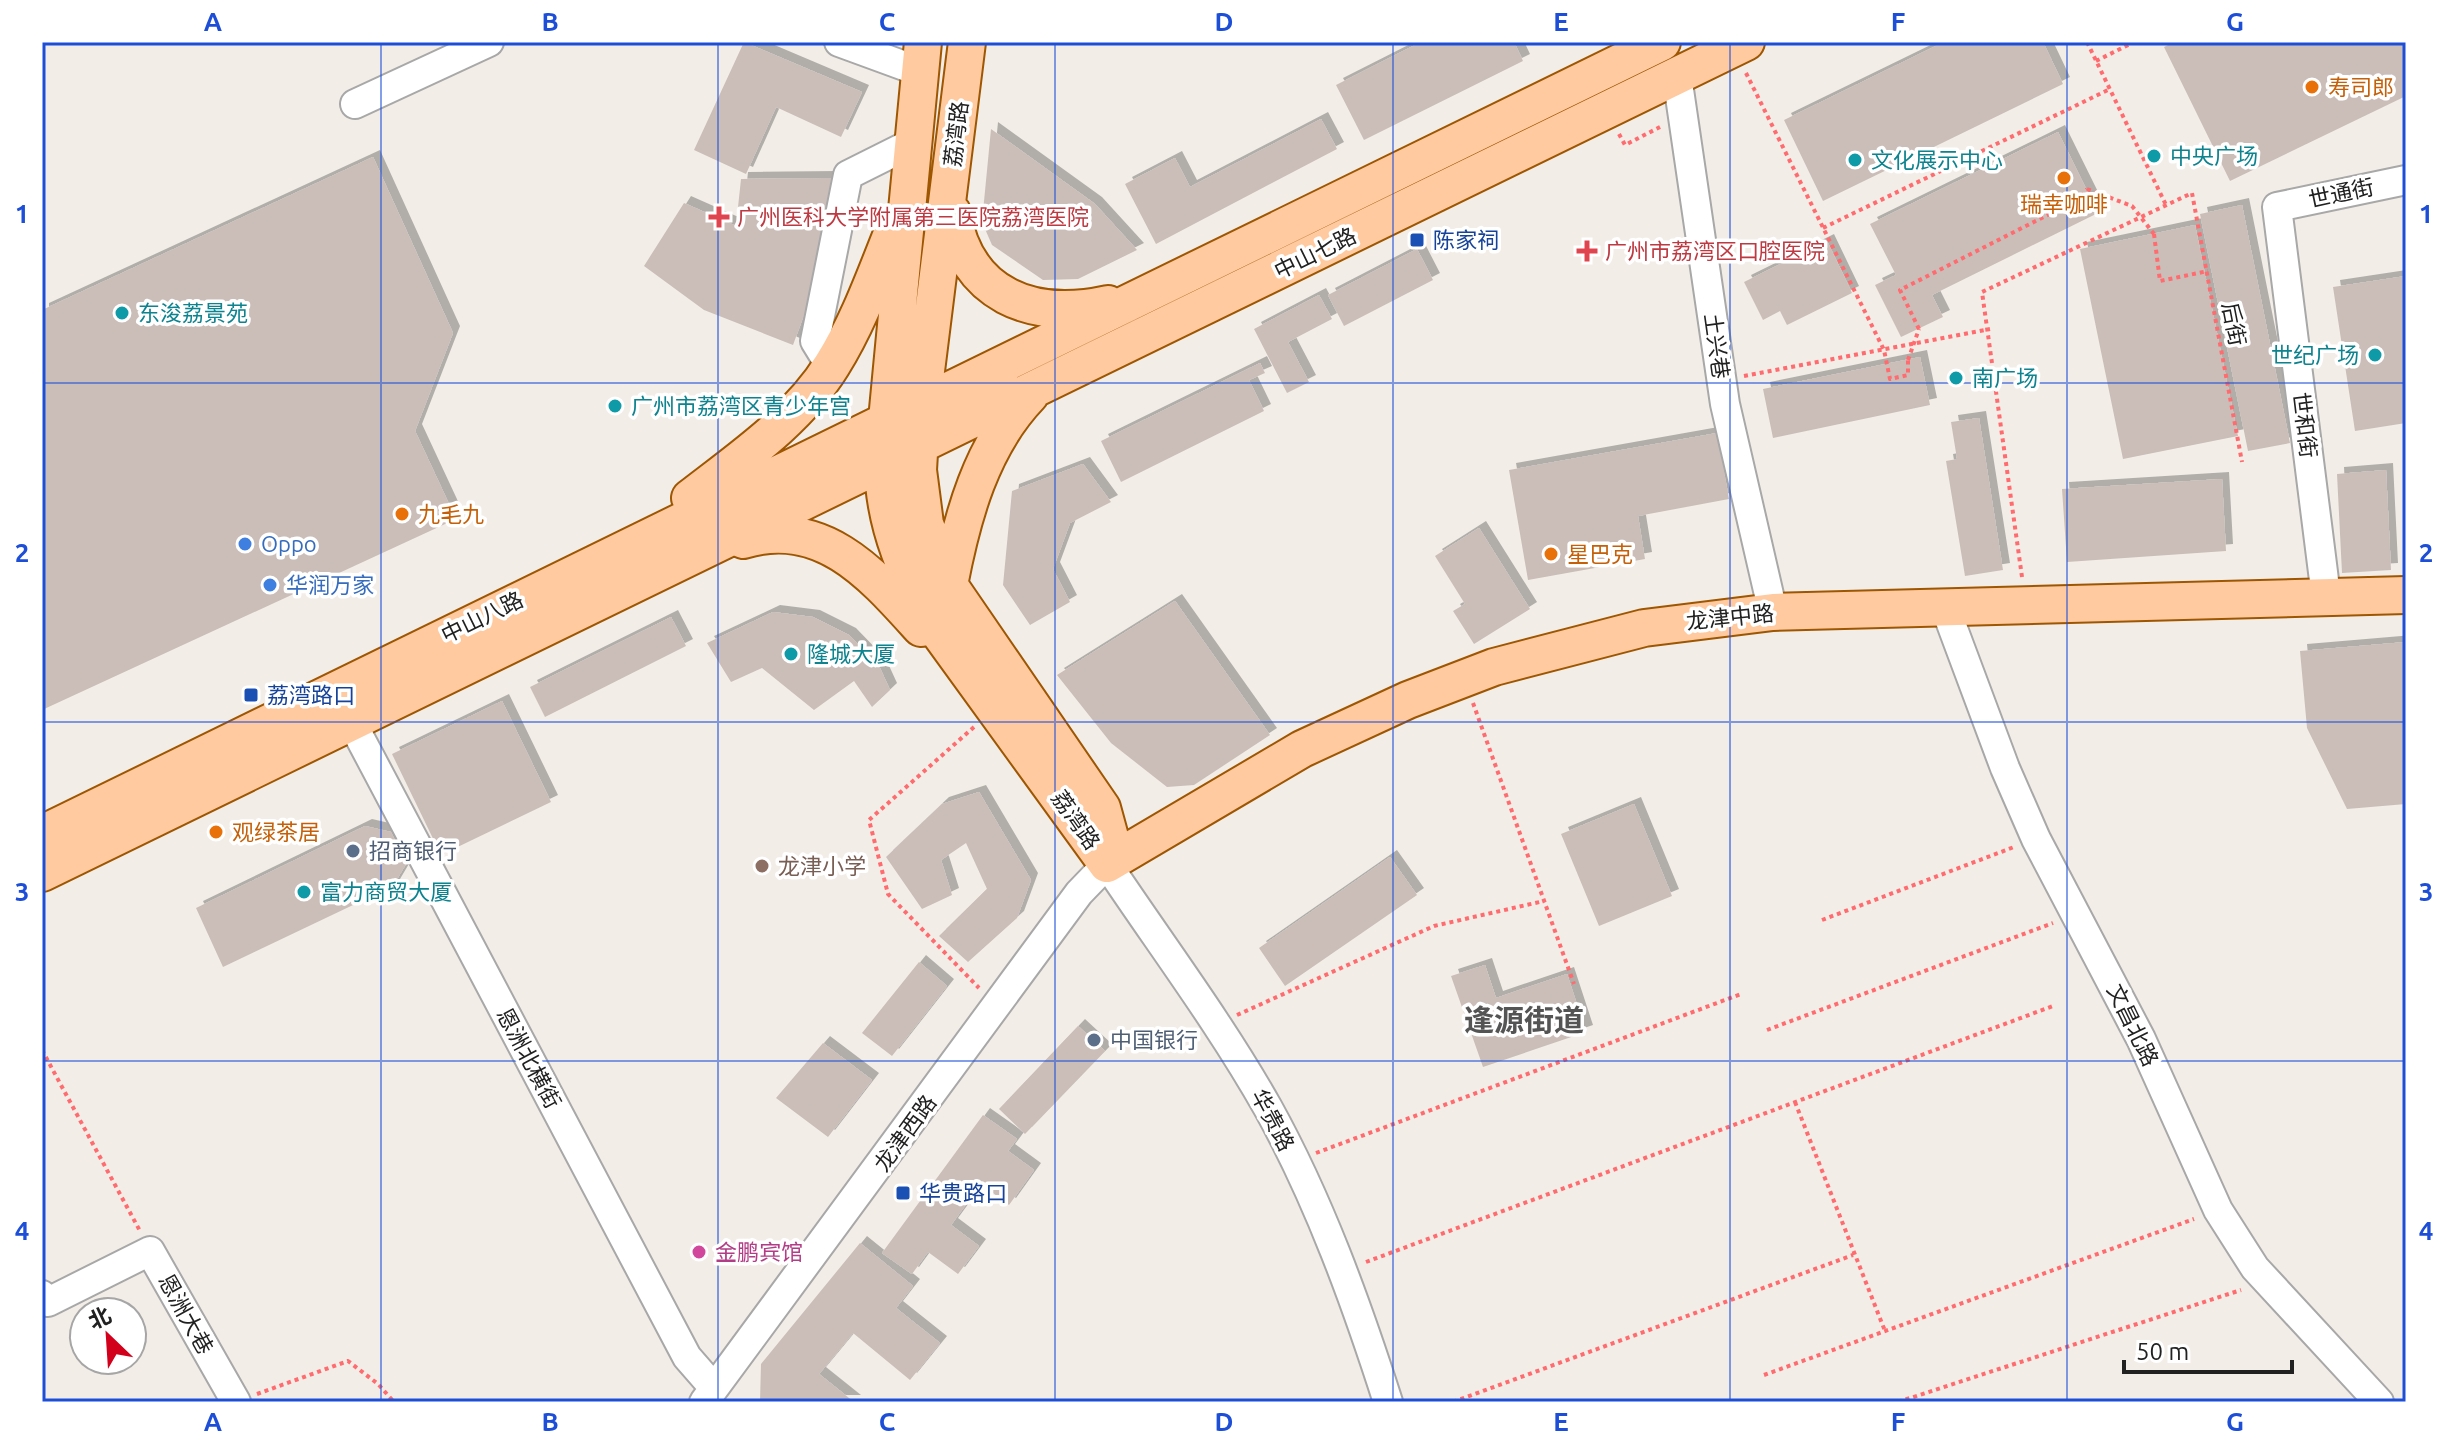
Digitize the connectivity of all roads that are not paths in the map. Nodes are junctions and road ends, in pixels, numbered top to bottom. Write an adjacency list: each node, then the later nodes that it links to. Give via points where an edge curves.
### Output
1 (489, 42): 8 (street)
2 (839, 42): 6 (street)
3 (967, 42): 11 (main road, 荔湾路)
4 (1662, 42): 13 (main road, 中山七路)
5 (1744, 53): 7 (main road, 中山七路)
6 (922, 57): 9 (main road, 荔湾路)
7 (1677, 76): 15 (main road, 中山七路); 26 (street, 土兴巷, via 1721,379)
8 (355, 104)
9 (916, 141): 14 (main road, via 895,226 857,320); 14 (street, via 848,175 815,341); 17 (main road, 荔湾路)
10 (2406, 180): 12 (street, 世通街)
11 (949, 189): 13 (main road, via 958,238 971,268 984,283 1009,297 1035,306 1083,309); 16 (main road, 荔湾路)
12 (2277, 207): 24 (street, 世和街)
13 (1144, 296): 16 (main road, 中山七路)
14 (831, 367): 20 (main road, via 772,432)
15 (1040, 384): 18 (main road, 中山七路); 22 (main road, via 1006,423 985,464 965,513)
16 (922, 403): 17 (main road, 中山八路); 18 (main road, 荔湾路)
17 (886, 420): 19 (main road, 荔湾路); 20 (main road, 中山八路)
18 (921, 443): 19 (main road, 中山七路); 22 (main road, 荔湾路, via 919,503)
19 (883, 462): 21 (main road, 中山八路); 27 (main road, 荔湾路, via 886,513 905,567 918,597)
20 (635, 541): 29 (main road, 中山八路)
21 (677, 564): 27 (main road, via 775,534 829,544 874,575); 28 (main road, 中山八路)
22 (949, 585): 30 (main road, 荔湾路, via 1102,808 1111,841)
23 (2406, 595): 24 (main road, 龙津中路)
24 (2326, 596): 25 (main road, 龙津中路)
25 (1946, 610): 26 (main road, 龙津中路); 36 (street, 文昌北路, via 2036,839 2141,1039 2218,1210 2267,1282)
26 (1773, 612): 30 (main road, 龙津中路, via 1629,631 1464,678 1302,749)
27 (985, 698): 30 (main road, 荔湾路)
28 (352, 723): 31 (main road, 中山八路); 33 (street, 恩洲北横街)
29 (42, 834)
30 (1107, 864): 33 (street, 龙津西路, via 1079,893); 35 (street, 华贵路, via 1269,1110 1341,1272)
31 (42, 873)
32 (42, 1295): 34 (street, 恩洲大巷, via 48,1302 150,1251)
33 (709, 1395)
34 (243, 1399)
35 (1388, 1402)
36 (2379, 1402)

